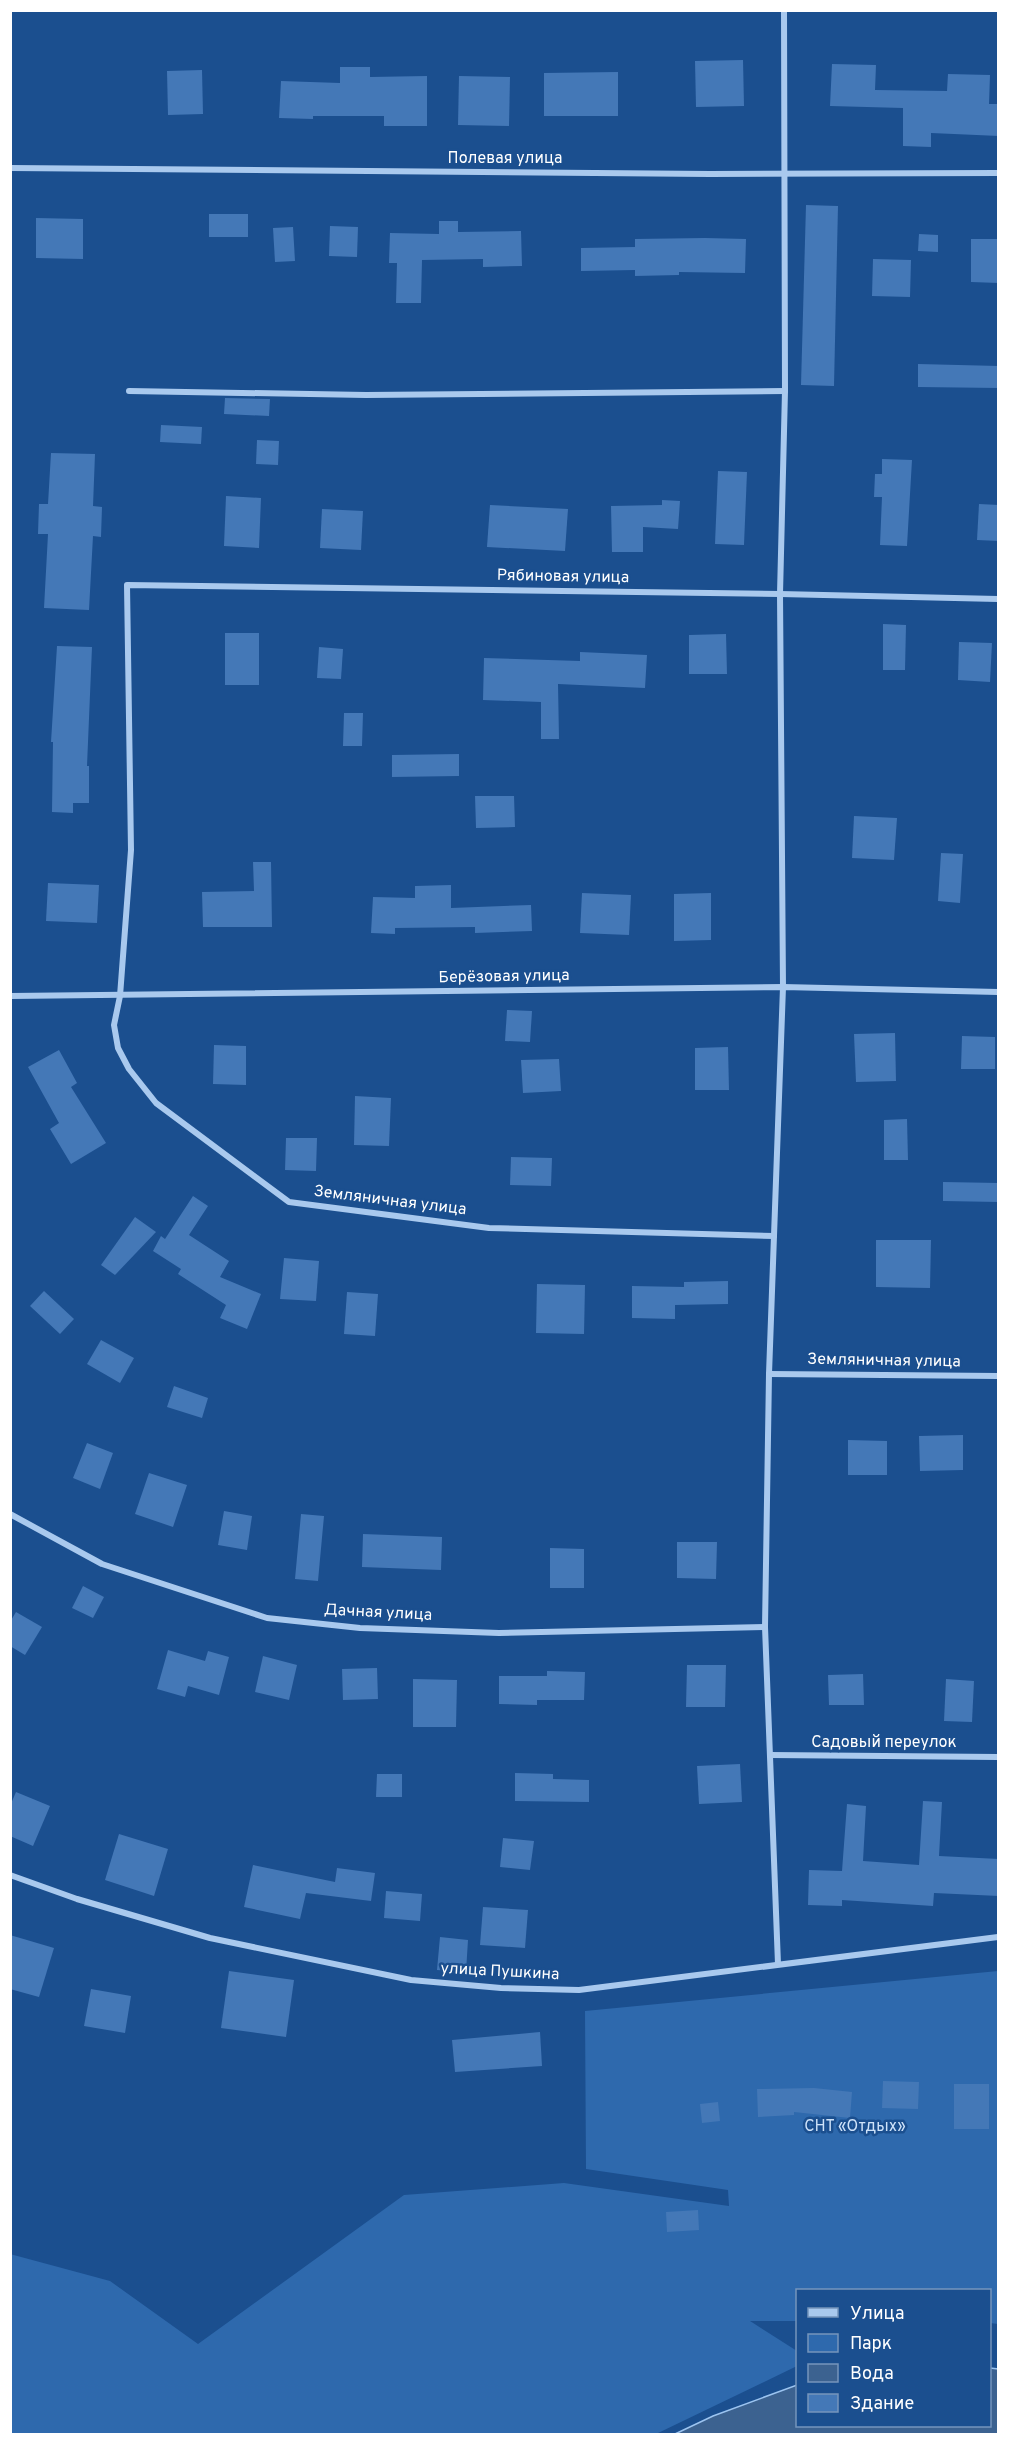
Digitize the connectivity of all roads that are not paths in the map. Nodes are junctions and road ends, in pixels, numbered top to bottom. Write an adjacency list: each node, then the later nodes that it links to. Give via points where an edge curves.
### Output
1 (784, 10): 3 (street)
2 (10, 168): 3 (street, Полевая улица)
3 (784, 172): 4 (street, Полевая улица); 6 (street)
4 (999, 173)
5 (129, 391): 6 (street, via 366,395)
6 (785, 392): 8 (street)
7 (127, 585): 8 (street, Рябиновая улица); 13 (street, Земляничная улица, via 131,850)
8 (780, 594): 9 (street, Рябиновая улица); 10 (street)
9 (999, 599)
10 (783, 987): 11 (street, Берёзовая улица); 13 (street, Берёзовая улица); 14 (street)
11 (999, 992)
12 (10, 996): 13 (street, Берёзовая улица)
13 (120, 996): 14 (street, Земляничная улица, via 114,1025 118,1048 143,1089 156,1103 289,1202 489,1228)
14 (774, 1236): 15 (street)
15 (769, 1374): 16 (street, Земляничная улица); 18 (street)
16 (999, 1376)
17 (10, 1514): 18 (street, Дачная улица, via 102,1563 267,1618 360,1628 499,1633)
18 (765, 1627): 19 (street)
19 (770, 1755): 20 (street, Садовый переулок); 23 (street)
20 (999, 1757)
21 (10, 1875): 23 (street, улица Пушкина, via 210,1938 411,1980 579,1990)
22 (999, 1937): 23 (street, улица Пушкина)
23 (778, 1964)

